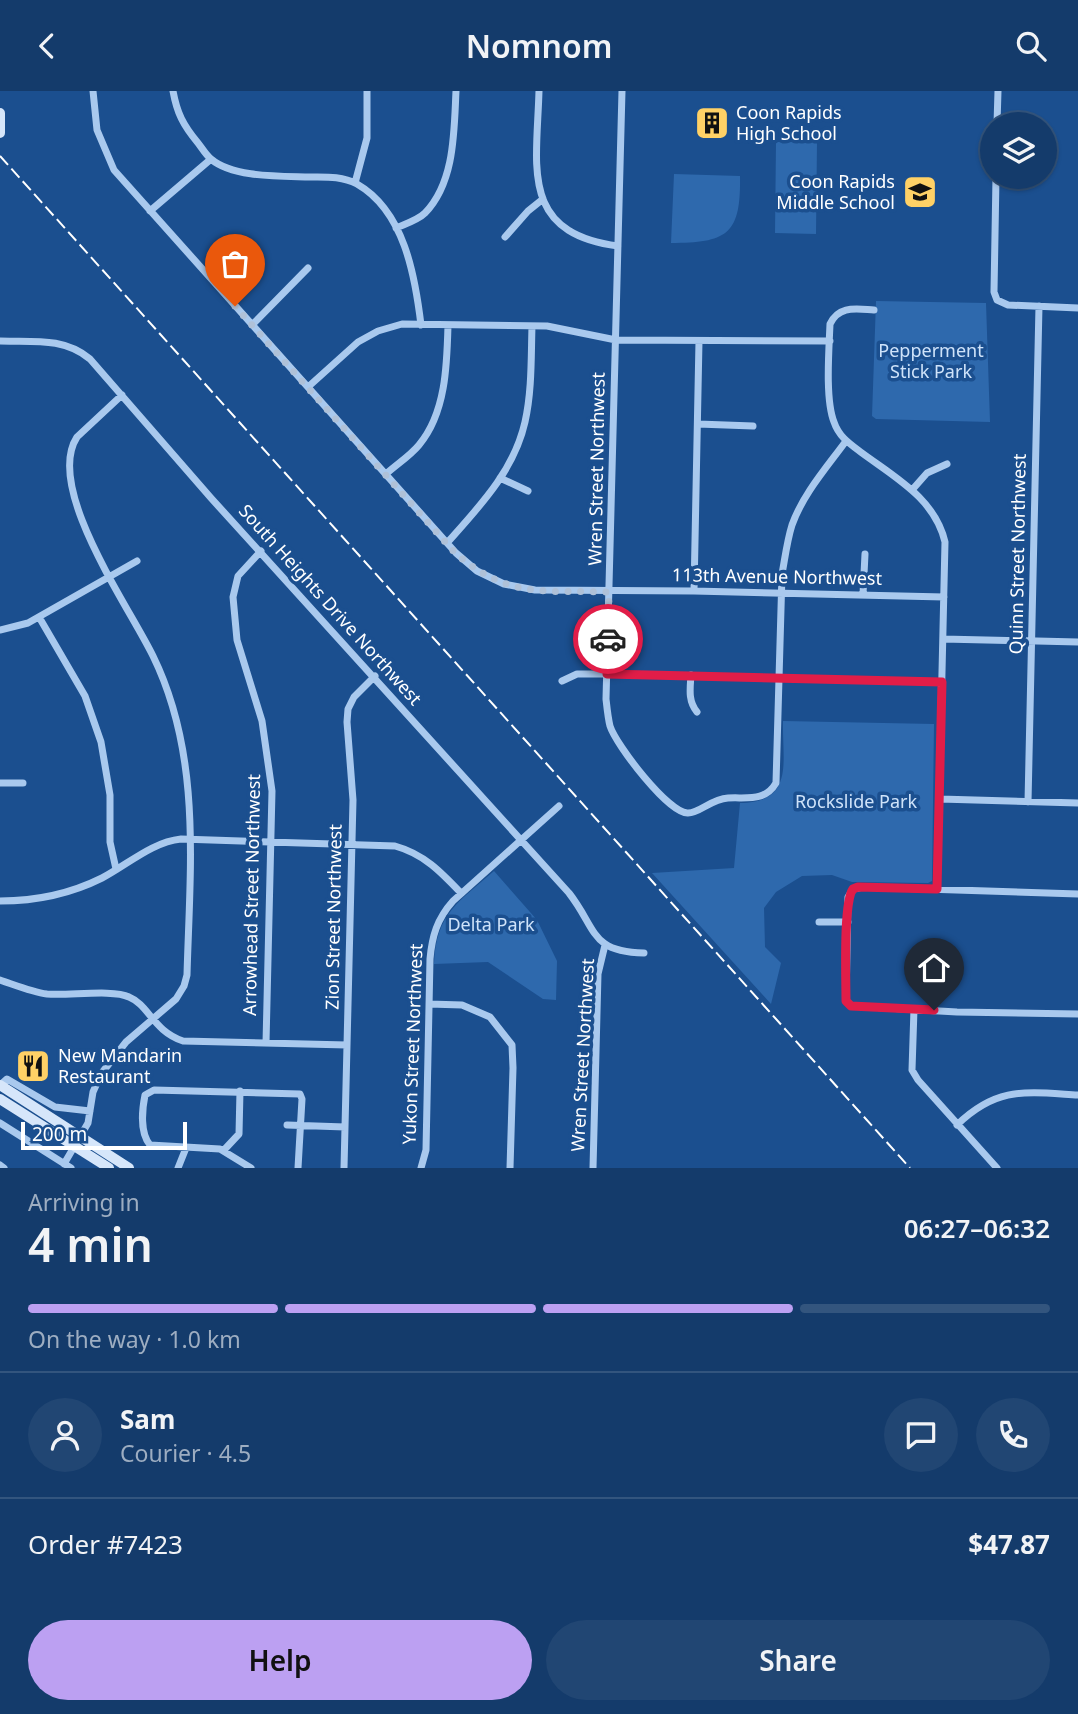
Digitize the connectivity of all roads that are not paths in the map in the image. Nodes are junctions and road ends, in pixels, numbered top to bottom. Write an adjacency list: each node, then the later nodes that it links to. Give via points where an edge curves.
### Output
1 (93, 91): 15 (street, 113th Avenue Northwest, via 97,130 106,155)
2 (173, 91): 11 (street, via 177,113)
3 (367, 91): 12 (street, via 367,138)
4 (456, 91): 16 (street, via 450,164 437,198 423,215)
5 (539, 91): 14 (street, via 537,172)
6 (622, 91): 18 (street, Wren Street Northwest)
7 (998, 91): 8 (street)
8 (998, 112)
9 (0, 113): 10 (main road)
10 (0, 133)
11 (211, 159): 12 (street, via 233,171 334,177); 15 (street)
12 (355, 184): 16 (street, via 373,197)
13 (996, 189): 20 (street, via 997,300 1007,305)
14 (543, 199): 17 (street); 18 (street, via 565,229 590,241)
15 (150, 211): 23 (street, 113th Avenue Northwest)
16 (396, 228): 24 (street, via 416,282)
17 (505, 237)
18 (618, 246): 27 (street, Wren Street Northwest)
19 (308, 268): 23 (street)
20 (1040, 306): 21 (street); 54 (street, Quinn Street Northwest)
21 (1078, 308)
22 (874, 310): 30 (street, via 839,312 830,324)
23 (252, 325): 31 (street, 113th Avenue Northwest)
24 (421, 325): 25 (street); 31 (street, via 402,324 378,331 358,342)
25 (448, 325): 26 (street); 37 (street, via 444,383 434,419 419,445)
26 (532, 326): 27 (street); 38 (street, via 524,425)
27 (616, 340): 29 (street); 47 (street, Wren Street Northwest)
28 (0, 341): 32 (street, South Heights Drive Northwest, via 69,345 90,359)
29 (699, 341): 30 (street); 33 (street)
30 (830, 341): 35 (street, via 830,407)
31 (308, 387): 37 (street, 113th Avenue Northwest)
32 (122, 395): 42 (street, South Heights Drive Northwest); 45 (street, via 77,437 69,460 84,525)
33 (698, 424): 34 (street); 46 (street)
34 (753, 426)
35 (846, 441): 39 (street); 48 (street, via 809,491 793,523)
36 (947, 464): 39 (street, via 927,473)
37 (386, 474): 41 (street, 113th Avenue Northwest)
38 (500, 478): 40 (street); 41 (street)
39 (912, 490): 50 (street, via 942,528)
40 (528, 491)
41 (447, 543): 47 (street, 113th Avenue Northwest, via 477,571 504,584 535,590)
42 (261, 551): 58 (street, South Heights Drive Northwest); 71 (street, Arrowhead Street Northwest, via 238,576 233,610 268,750)
43 (865, 554): 49 (street)
44 (137, 561): 45 (street)
45 (109, 577): 51 (street); 69 (street, via 153,655 177,717 189,779)
46 (694, 591): 47 (street, 113th Avenue Northwest); 48 (street, 113th Avenue Northwest)
47 (609, 592): 56 (street, Wren Street Northwest)
48 (782, 594): 49 (street, 113th Avenue Northwest); 59 (street)
49 (863, 594): 50 (street, 113th Avenue Northwest)
50 (944, 597): 53 (street)
51 (39, 617): 52 (street); 73 (street, via 85,696 101,742)
52 (0, 631)
53 (943, 639): 54 (street); 61 (street)
54 (1031, 641): 55 (street); 66 (street, Quinn Street Northwest)
55 (1078, 642)
56 (607, 674): 57 (street); 59 (street, Wren Street Northwest, via 610,725 618,742 674,808 690,813 719,799 759,798 773,788); 60 (street, via 577,674)
57 (691, 675): 59 (street); 62 (street, via 691,705)
58 (375, 676): 70 (street, South Heights Drive Northwest); 72 (street, Zion Street Northwest, via 348,709)
59 (779, 679): 61 (street)
60 (562, 681)
61 (942, 682): 65 (street)
62 (697, 712)
63 (0, 783): 64 (street)
64 (23, 783)
65 (940, 799): 66 (street); 74 (street)
66 (1028, 802): 67 (street)
67 (1078, 803)
68 (559, 806): 70 (street, Yukon Street Northwest)
69 (190, 839): 71 (street); 73 (street, via 166,842); 86 (street, via 186,981 176,999)
70 (521, 840): 75 (street, Yukon Street Northwest); 80 (street, South Heights Drive Northwest, via 569,893)
71 (271, 841): 72 (street); 87 (street, Arrowhead Street Northwest)
72 (352, 843): 75 (street, via 386,844 413,852 433,863); 88 (street, Zion Street Northwest)
73 (116, 869): 77 (street, via 68,892)
74 (937, 889): 76 (street); 79 (street, via 853,889 848,897)
75 (461, 893): 83 (street, Yukon Street Northwest, via 441,916 432,938)
76 (1078, 894)
77 (0, 901)
78 (819, 922): 79 (street)
79 (848, 922): 84 (street, via 846,1001 851,1006)
80 (605, 945): 81 (street); 111 (street, Wren Street Northwest, via 598,974)
81 (644, 953)
82 (0, 980): 86 (street, via 45,993 131,997)
83 (429, 1004): 109 (street, Yukon Street Northwest, via 426,1150); 110 (street, via 462,1005 490,1017 512,1045)
84 (914, 1009): 85 (street); 97 (street, via 912,1070)
85 (1078, 1014)
86 (152, 1019): 87 (street, via 183,1041); 93 (street, via 101,1074)
87 (266, 1043): 88 (street)
88 (347, 1045): 98 (street, Zion Street Northwest)
89 (0, 1085): 93 (street, via 7,1079 55,1107); 99 (main road)
90 (240, 1091): 96 (street, via 300,1094); 100 (street, via 147,1093 143,1124 147,1142 154,1147); 101 (street, via 239,1134)
91 (1078, 1095): 97 (street, via 995,1098 974,1108)
92 (0, 1099): 99 (main road)
93 (90, 1111): 99 (street)
94 (0, 1123): 102 (street)
95 (287, 1125): 96 (street)
96 (301, 1125): 98 (street); 107 (street)
97 (957, 1125): 112 (street)
98 (345, 1127): 108 (street, Zion Street Northwest)
99 (78, 1142): 102 (street); 103 (main road); 104 (main road)
100 (186, 1147): 101 (street); 105 (street)
101 (224, 1150): 106 (street)
102 (68, 1166)
103 (109, 1168)
104 (129, 1168)
105 (178, 1168)
106 (251, 1168)
107 (298, 1168)
108 (344, 1168)
109 (421, 1168)
110 (510, 1168)
111 (593, 1168)
112 (997, 1168)

